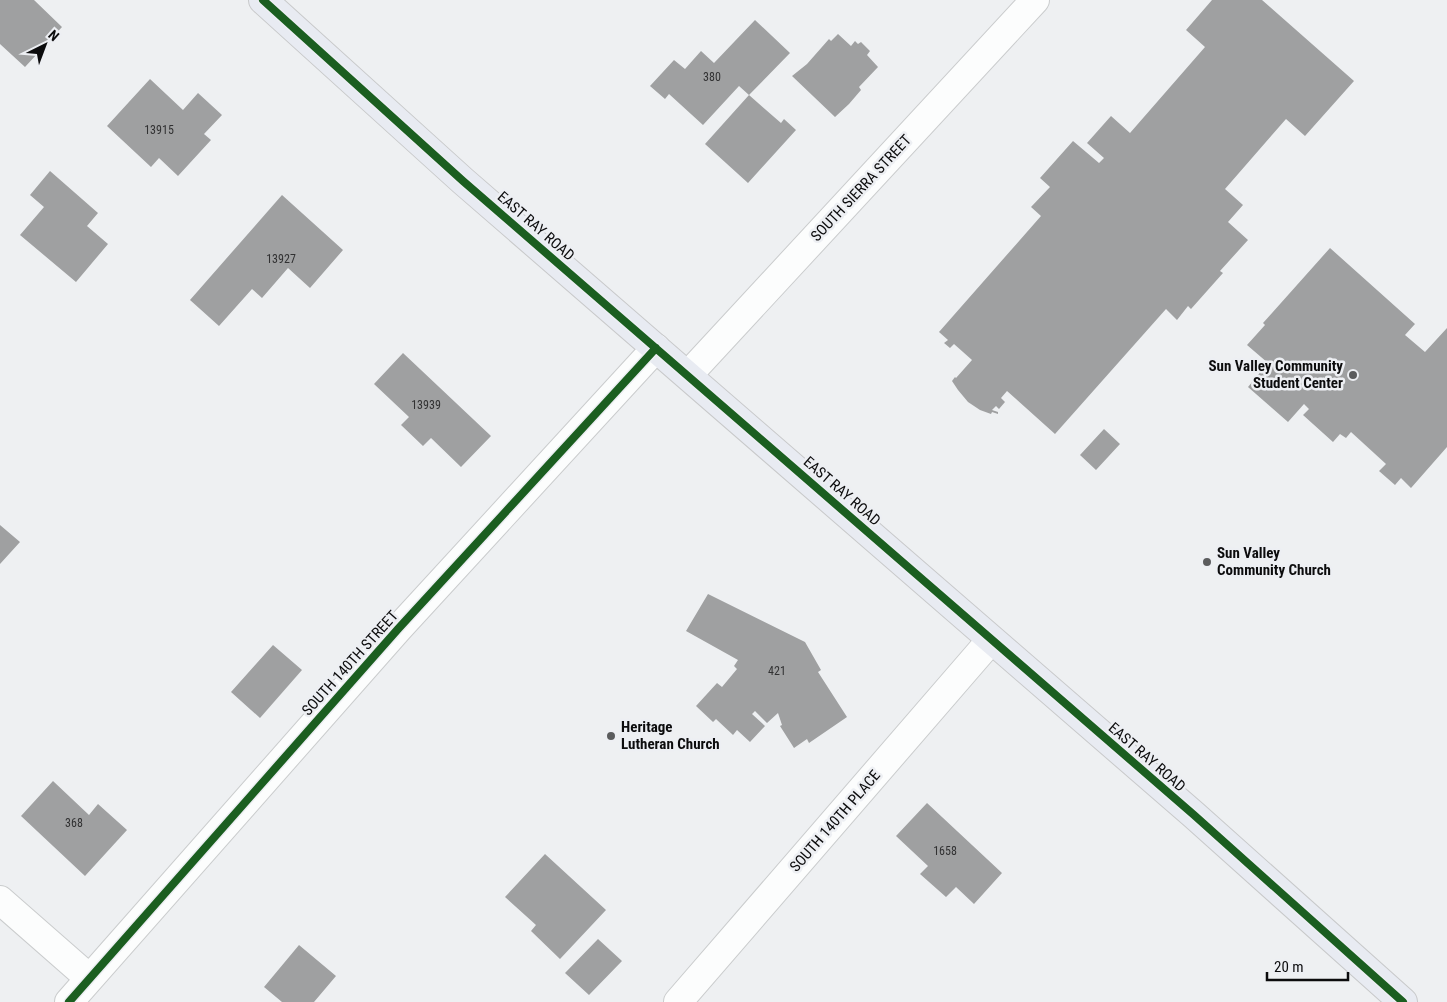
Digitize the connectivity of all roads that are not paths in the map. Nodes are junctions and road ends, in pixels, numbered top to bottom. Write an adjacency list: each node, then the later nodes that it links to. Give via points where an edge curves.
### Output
1 (263, 0): 3 (main road, EAST RAY ROAD, via 463,181)
2 (1035, 0): 4 (street, SOUTH SIERRA STREET)
3 (656, 348): 4 (main road, EAST RAY ROAD); 7 (street, SOUTH 140TH STREET, via 392,636)
4 (688, 376): 5 (main road, EAST RAY ROAD)
5 (991, 640): 9 (street, SOUTH 140TH PLACE); 10 (main road, EAST RAY ROAD, via 1194,815)
6 (0, 900): 7 (street)
7 (90, 978): 8 (street, SOUTH 140TH STREET)
8 (69, 1002)
9 (678, 1002)
10 (1403, 1002)

